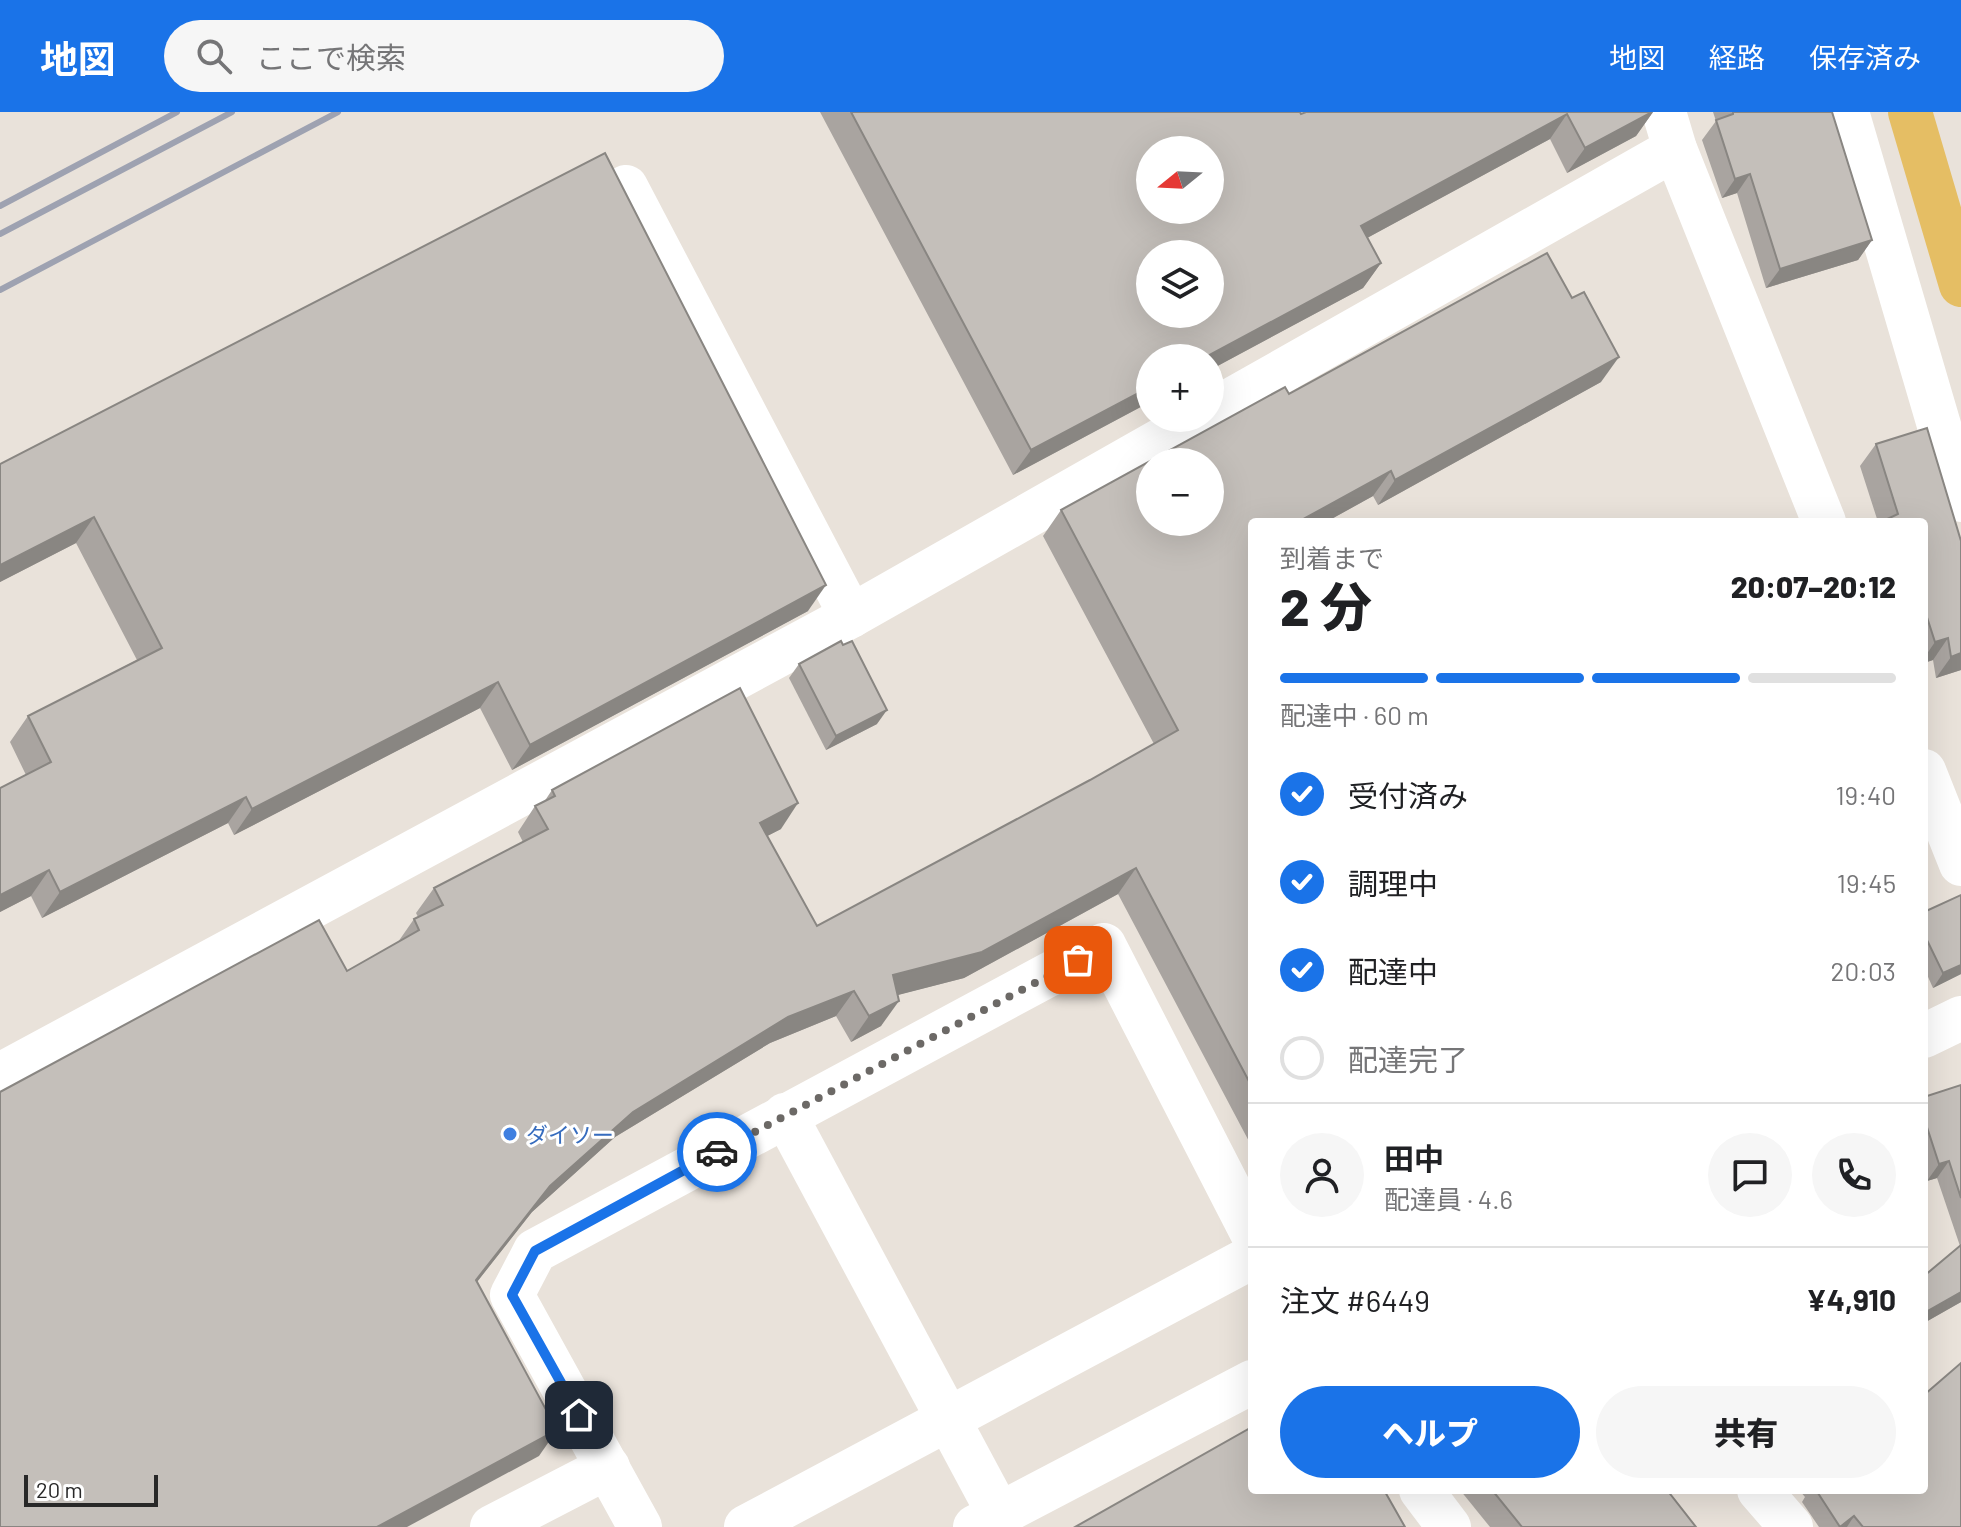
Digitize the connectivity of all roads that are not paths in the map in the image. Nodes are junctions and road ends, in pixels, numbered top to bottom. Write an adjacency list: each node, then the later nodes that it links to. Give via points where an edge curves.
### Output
1 (1847, 112): 8 (street)
2 (1910, 112): 5 (main road)
3 (1669, 130): 6 (street); 9 (street)
4 (626, 187): 10 (street)
5 (1961, 285)
6 (1224, 403)
7 (1175, 432): 10 (street)
8 (1961, 500)
9 (1822, 518)
10 (851, 616): 15 (street)
11 (1928, 781): 12 (street)
12 (1961, 864)
13 (1961, 1018): 14 (street)
14 (1928, 1034)
15 (0, 1075)
16 (785, 1115): 17 (street, via 1104,945); 20 (street); 21 (street, via 535,1251 512,1295)
17 (1248, 1225)
18 (1248, 1259): 20 (street)
19 (1248, 1384): 24 (street)
20 (949, 1421): 24 (street); 27 (street)
21 (608, 1467): 25 (street); 26 (street)
22 (1424, 1494): 28 (street)
23 (1762, 1494): 29 (street)
24 (987, 1521)
25 (492, 1527)
26 (640, 1527)
27 (746, 1527)
28 (1449, 1527)
29 (1791, 1527)

